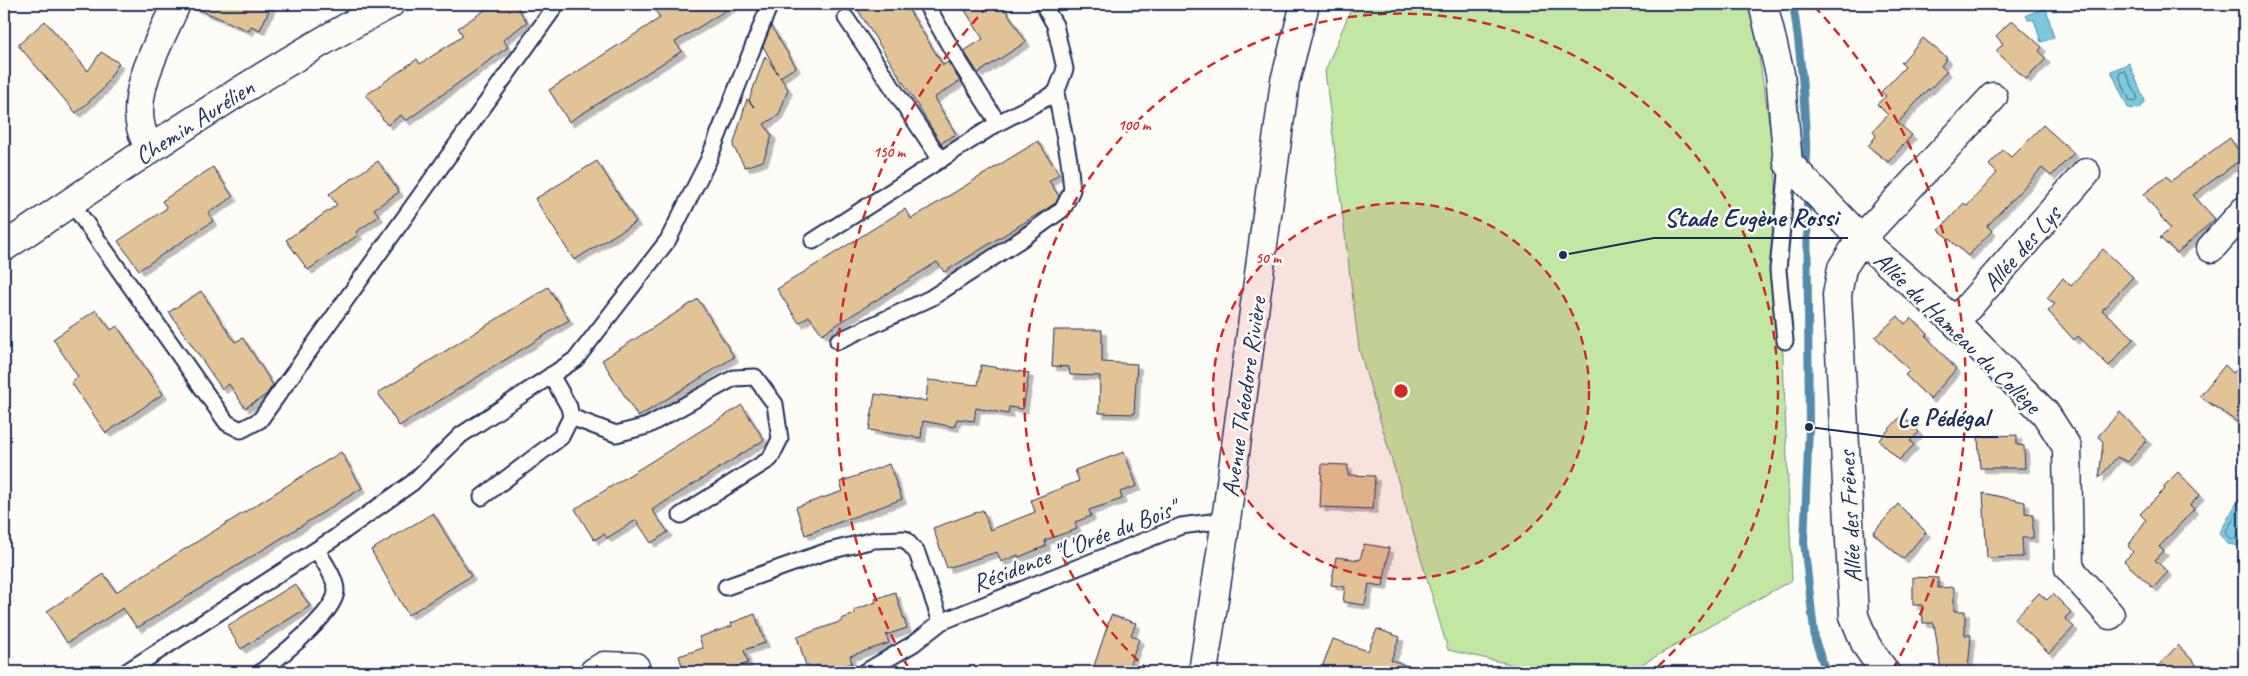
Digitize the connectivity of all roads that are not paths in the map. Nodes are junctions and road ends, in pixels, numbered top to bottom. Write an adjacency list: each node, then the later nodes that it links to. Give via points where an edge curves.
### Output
1 (176, 4): 13 (street, via 145,76 139,103 140,127)
2 (390, 4): 13 (street, Chemin Aurélien, via 241,89)
3 (556, 4): 17 (lane, via 260,420 241,430 227,423)
4 (770, 4): 26 (lane, via 708,161 668,240 576,359)
5 (926, 4): 12 (lane)
6 (1043, 4): 10 (lane, via 1055,25 1065,70)
7 (1305, 4): 30 (street, Avenue Théodore Rivière, via 1285,81)
8 (1763, 4): 15 (street, via 1780,74)
9 (846, 18): 14 (lane)
10 (1056, 93): 12 (lane); 24 (lane, via 1070,160 1072,190 1063,209 931,298)
11 (1993, 97): 19 (street, Allée des Frênes)
12 (998, 123): 14 (lane)
13 (149, 149): 17 (street, Chemin Aurélien)
14 (941, 160): 20 (lane)
15 (1788, 163): 19 (street, Allée du Hameau du Collège); 25 (lane, via 1778,270)
16 (2086, 173): 23 (street, Allée des Lys)
17 (71, 202): 21 (street, Chemin Aurélien)
18 (2244, 212): 22 (street)
19 (1860, 239): 23 (street, Allée du Hameau du Collège); 41 (street, Allée des Frênes, via 1842,268 1837,295 1854,616 1866,645)
20 (813, 242)
21 (4, 247)
22 (2211, 248)
23 (1955, 322): 33 (street, Allée du Hameau du Collège, via 2045,413 2067,447 2069,568)
24 (838, 341)
25 (1784, 341)
26 (551, 375): 27 (lane, via 569,406); 31 (lane, via 461,435 412,483)
27 (571, 417): 28 (lane, via 562,437); 29 (lane, via 616,434 647,426 734,378 755,377 775,404 780,439 770,460)
28 (482, 497)
29 (681, 515)
30 (1226, 520): 34 (lane, Résidence "L'Orée du Bois", via 1182,526); 40 (street, Avenue Théodore Rivière)
31 (317, 550): 36 (lane); 37 (lane, via 335,582 336,593 321,619)
32 (726, 587): 34 (lane, via 825,552 874,540 905,539 917,553)
33 (2110, 616)
34 (941, 622): 39 (lane, Résidence "L'Orée du Bois", via 913,644)
35 (635, 667): 38 (street, via 604,666)
36 (126, 672)
37 (262, 672)
38 (594, 672)
39 (865, 672)
40 (1203, 672)
41 (1885, 672)

